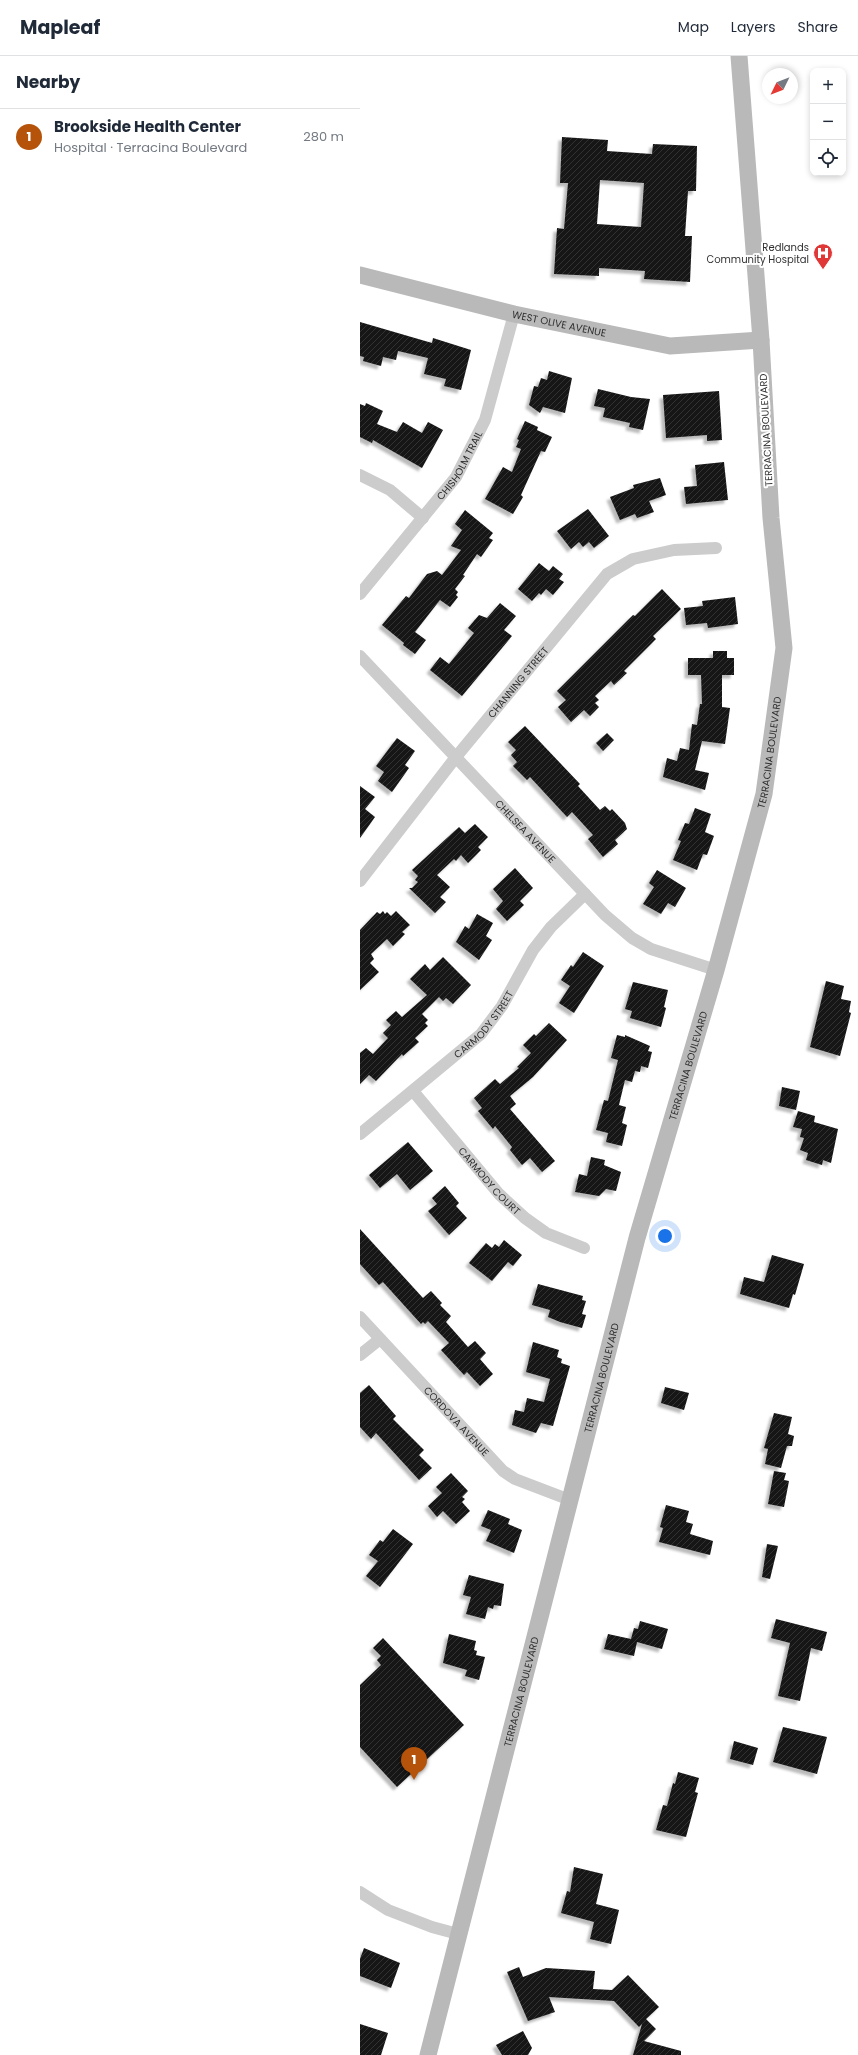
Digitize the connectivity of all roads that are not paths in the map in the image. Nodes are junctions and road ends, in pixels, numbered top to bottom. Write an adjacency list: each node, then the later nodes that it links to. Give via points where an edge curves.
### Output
1 (739, 56): 4 (main road, TERRACINA BOULEVARD)
2 (360, 275): 3 (main road, WEST OLIVE AVENUE)
3 (514, 314): 4 (main road, WEST OLIVE AVENUE, via 670,346); 6 (street, CHISHOLM TRAIL, via 485,420 456,477)
4 (761, 340): 13 (main road, TERRACINA BOULEVARD, via 772,518 784,648 764,794)
5 (360, 475): 6 (street, via 390,490)
6 (423, 518): 8 (street, CHISHOLM TRAIL)
7 (716, 548): 10 (street, CHANNING STREET, via 674,550 633,559 607,574)
8 (360, 594)
9 (360, 656): 10 (street, CHELSEA AVENUE)
10 (456, 757): 11 (street, CHANNING STREET); 12 (street, CHELSEA AVENUE)
11 (360, 881)
12 (585, 894): 13 (street, CHELSEA AVENUE, via 610,919 644,946); 14 (street, CARMODY STREET, via 551,927 533,950 502,1006 481,1034)
13 (716, 970): 20 (main road, TERRACINA BOULEVARD, via 637,1238)
14 (412, 1091): 15 (street, CARMODY STREET); 16 (street, CARMODY COURT, via 499,1194 525,1218 546,1233)
15 (360, 1134)
16 (584, 1248)
17 (360, 1317): 18 (street, CORDOVA AVENUE)
18 (380, 1339): 19 (street); 20 (street, CORDOVA AVENUE, via 503,1471 515,1479)
19 (360, 1355)
20 (570, 1500): 22 (main road, TERRACINA BOULEVARD)
21 (360, 1892): 22 (street, via 388,1910)
22 (458, 1934): 23 (main road, TERRACINA BOULEVARD)
23 (428, 2055)

